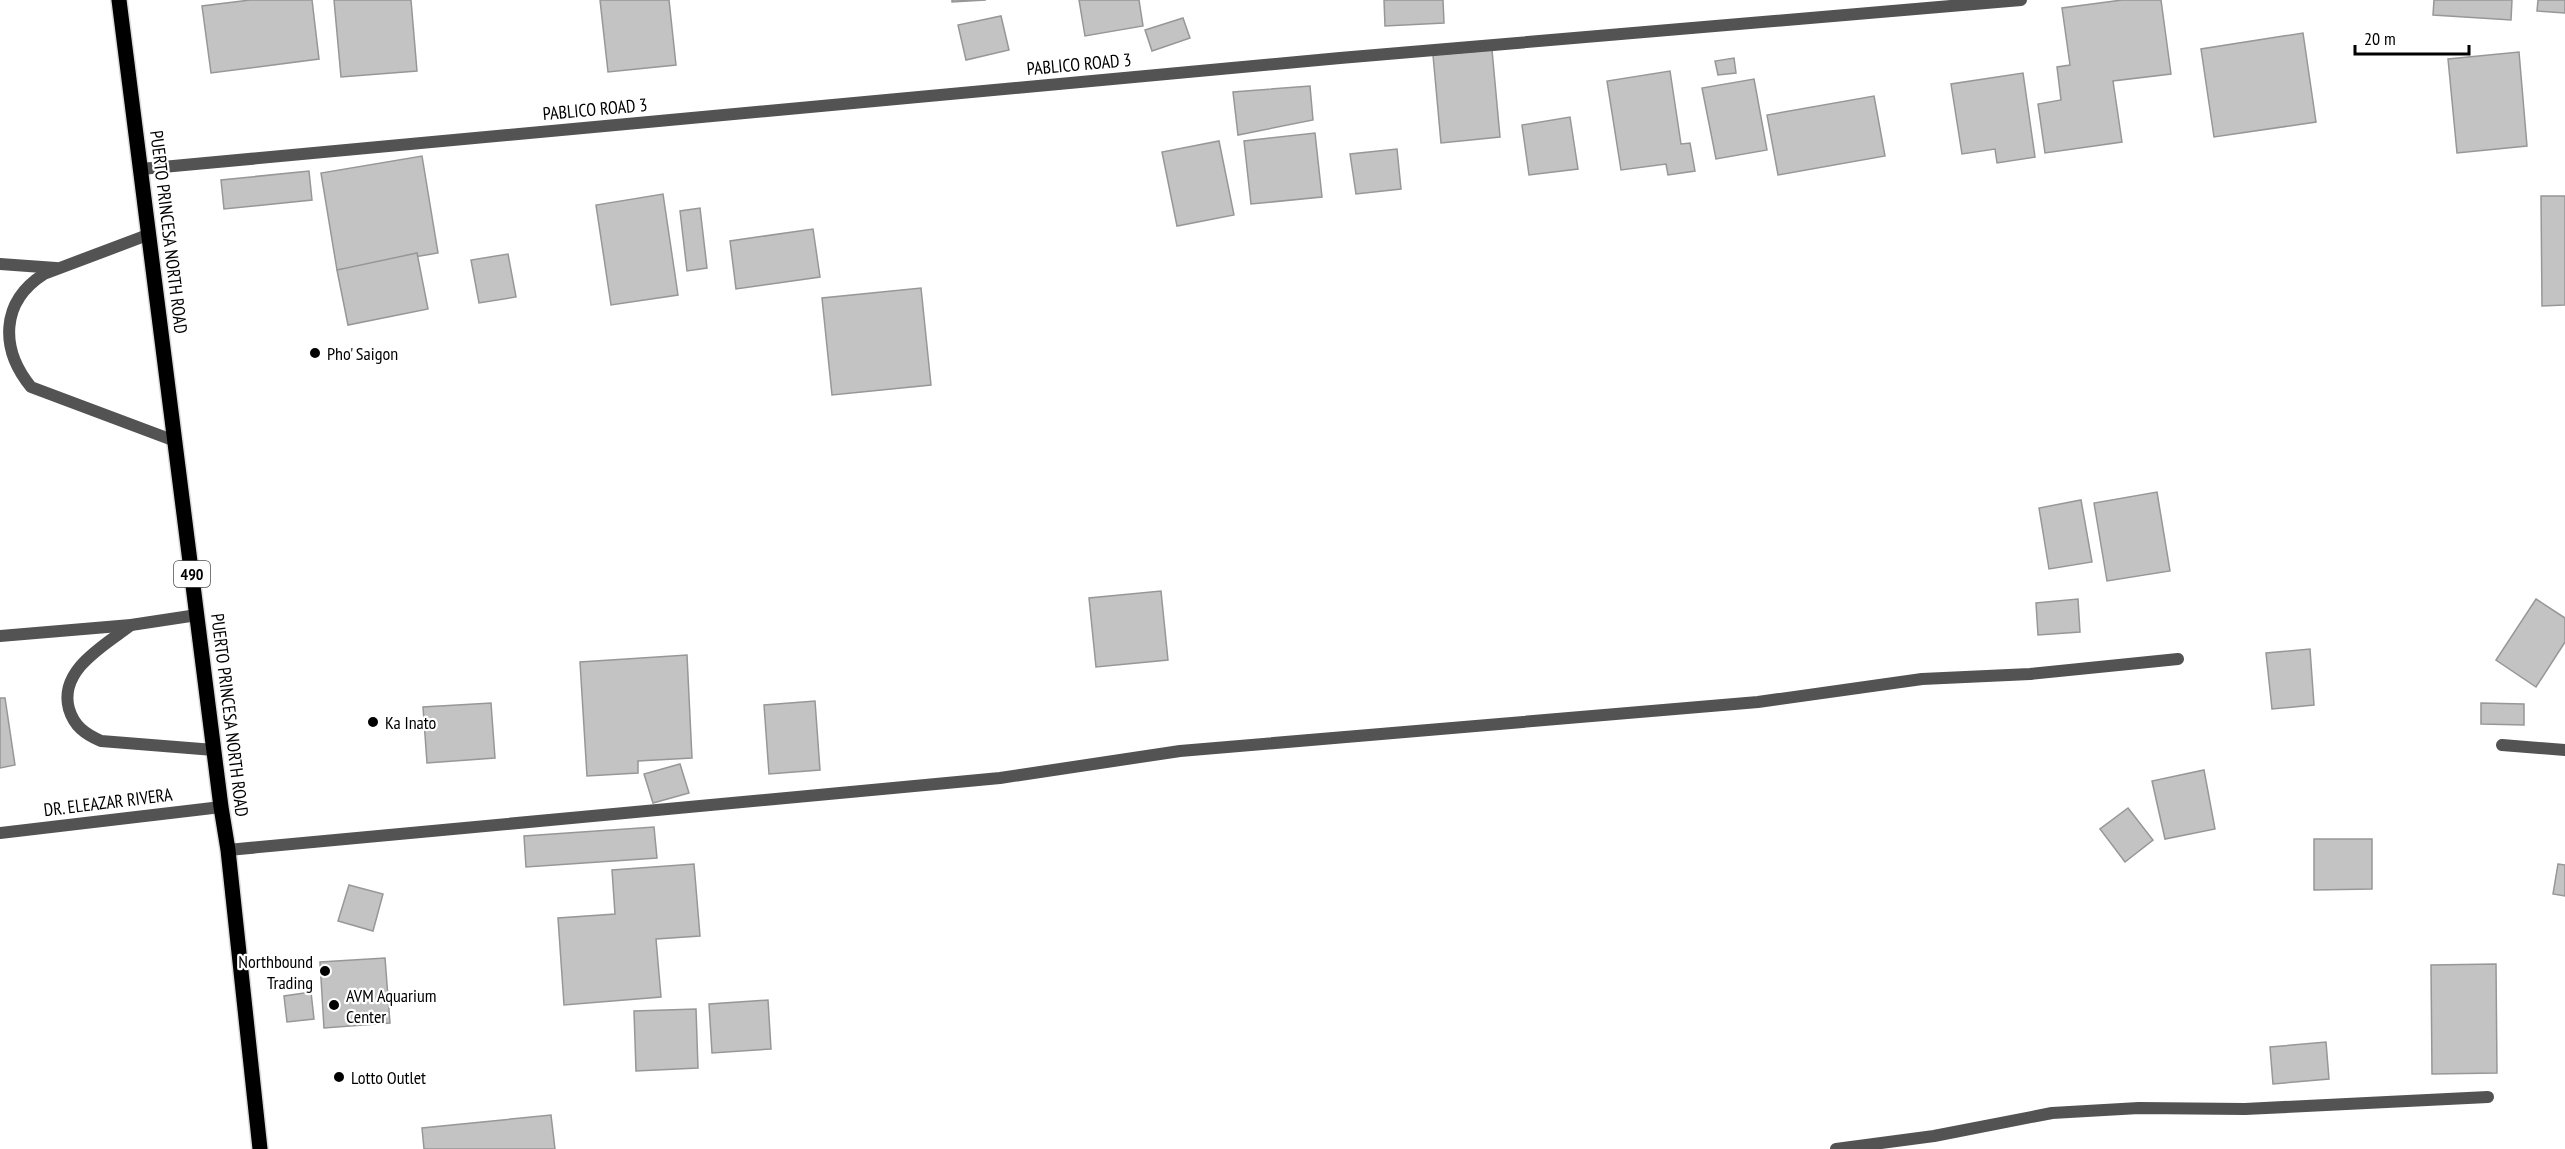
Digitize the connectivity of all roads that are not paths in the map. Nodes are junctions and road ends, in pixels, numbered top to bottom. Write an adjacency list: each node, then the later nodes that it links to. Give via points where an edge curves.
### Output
1 (119, 0): 3 (main road, PUERTO PRINCESA NORTH ROAD / 490)
2 (2021, 0): 3 (street, PABLICO ROAD 3, via 1316,60)
3 (141, 169): 4 (main road, PUERTO PRINCESA NORTH ROAD / 490)
4 (150, 234): 6 (street); 8 (main road, PUERTO PRINCESA NORTH ROAD / 490)
5 (0, 264): 6 (street)
6 (59, 268): 7 (street, via 31,282 20,293 7,322)
7 (5, 357): 8 (street, via 31,387)
8 (175, 441): 9 (main road, PUERTO PRINCESA NORTH ROAD / 490)
9 (197, 615): 10 (street); 14 (main road, PUERTO PRINCESA NORTH ROAD / 490)
10 (131, 625): 11 (street); 14 (street, via 74,673 67,703 78,727 100,741)
11 (0, 636)
12 (2178, 659): 18 (street, via 2030,674 1922,679 1758,702 1180,751 1000,778)
13 (2502, 745): 15 (street)
14 (214, 750): 16 (main road, PUERTO PRINCESA NORTH ROAD / 490)
15 (2565, 750)
16 (221, 807): 17 (street, DR. ELEAZAR RIVERA); 18 (main road, PUERTO PRINCESA NORTH ROAD / 490)
17 (0, 833)
18 (228, 850): 20 (main road, PUERTO PRINCESA NORTH ROAD / 490)
19 (2488, 1097): 21 (street, via 2246,1109 2139,1108 2052,1113 1934,1136)
20 (260, 1149)
21 (1836, 1149)

